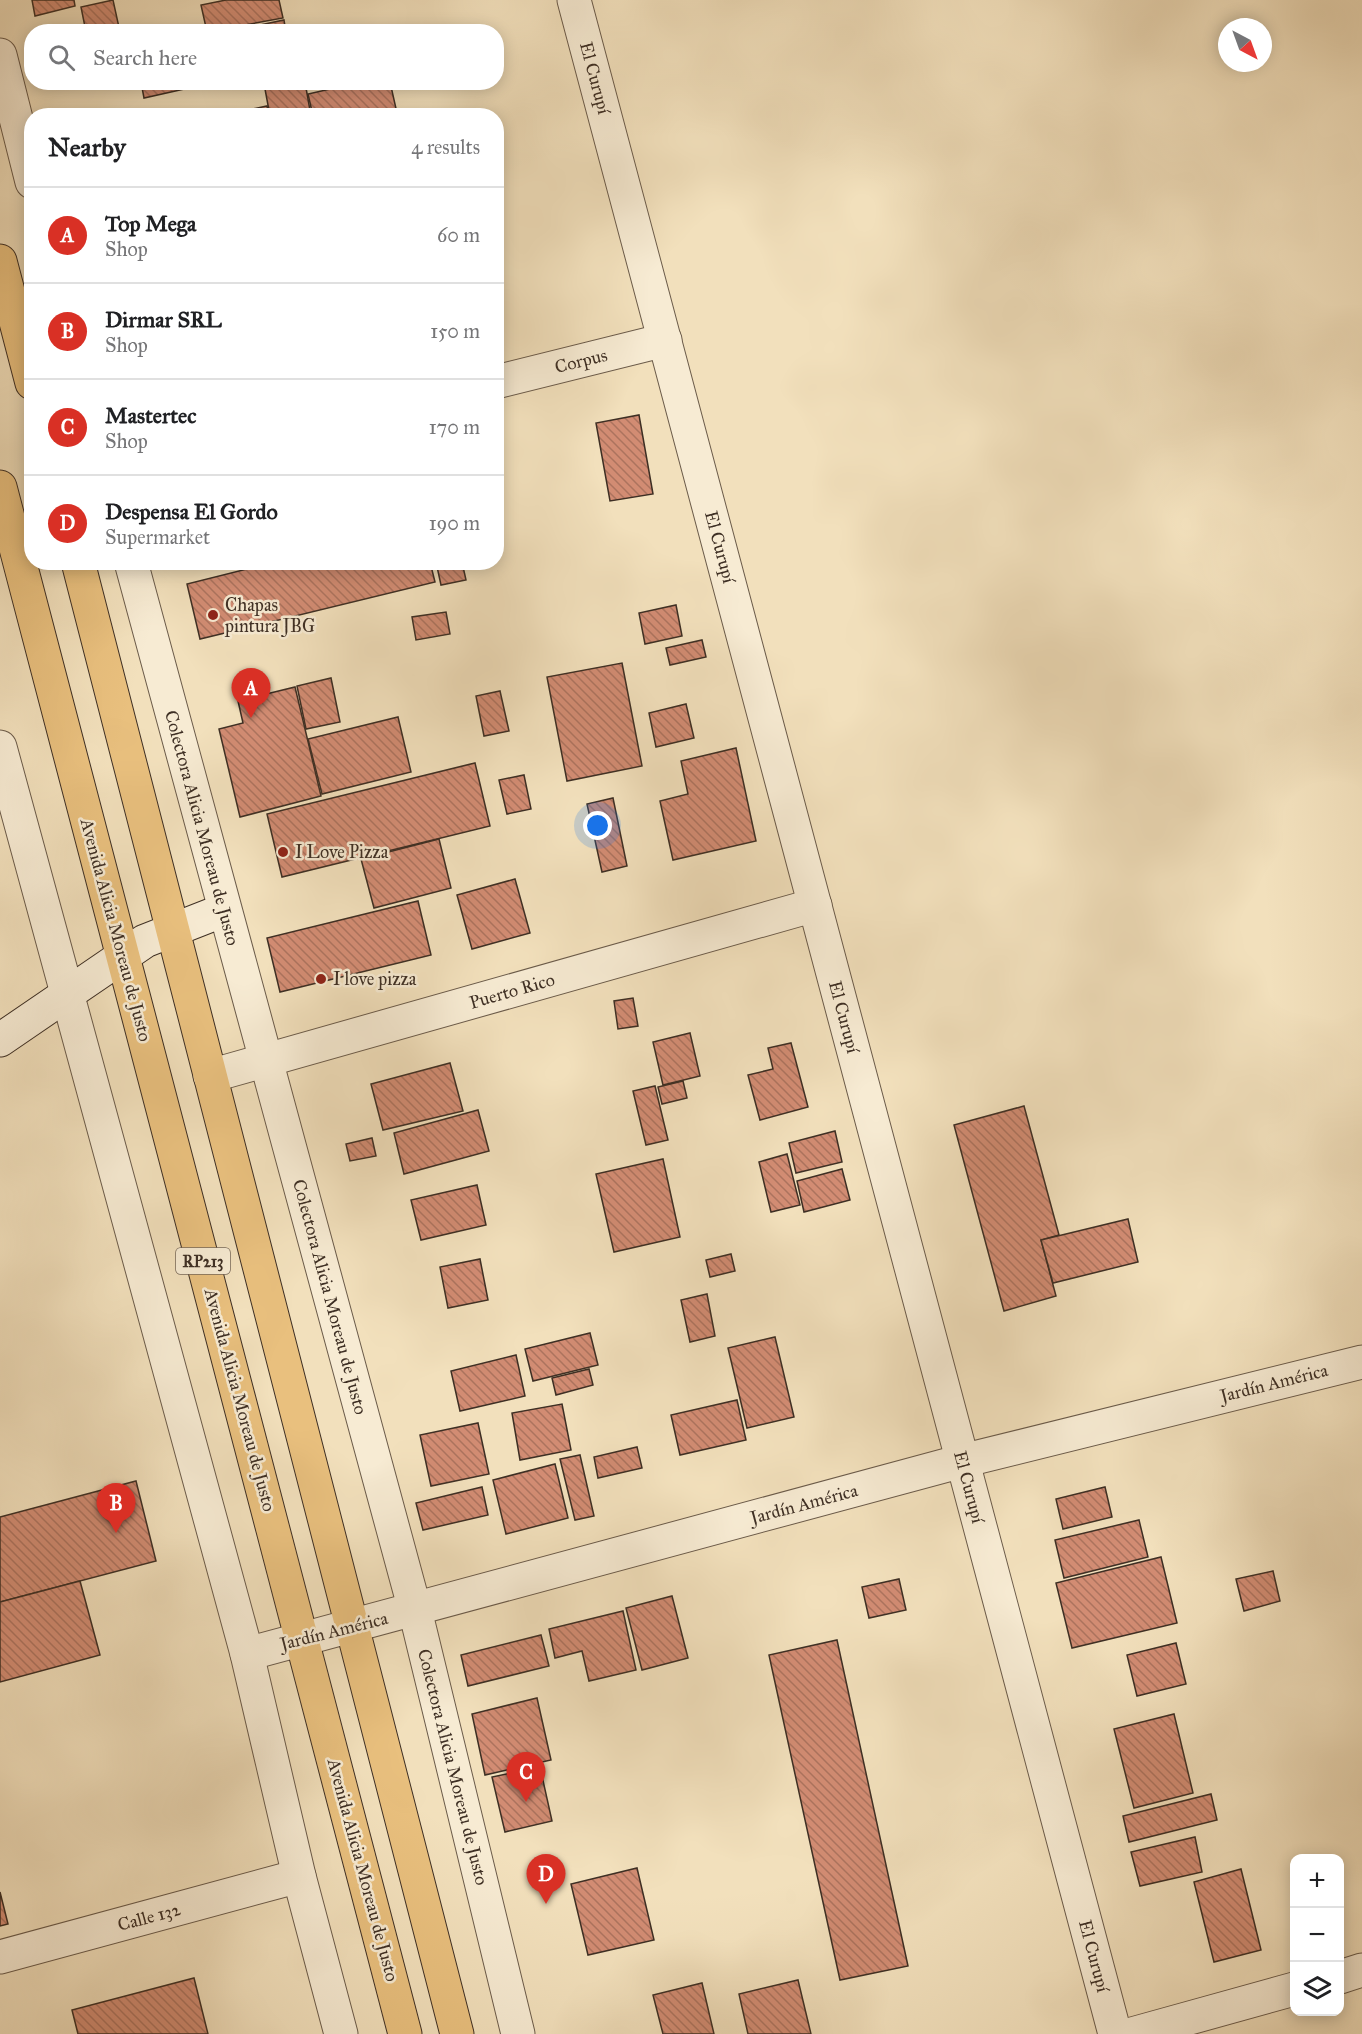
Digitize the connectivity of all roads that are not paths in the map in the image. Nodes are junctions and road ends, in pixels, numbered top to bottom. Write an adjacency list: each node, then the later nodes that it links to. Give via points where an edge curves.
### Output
1 (574, 0): 5 (street, El Curupí)
2 (0, 55): 3 (street)
3 (24, 150)
4 (0, 261): 6 (main road)
5 (664, 340): 7 (street, Corpus); 12 (street, El Curupí)
6 (24, 352)
7 (504, 380)
8 (0, 487): 15 (main road, Avenida Alicia Moreau de Justo / RP213)
9 (80, 570): 14 (main road, RP213)
10 (133, 570): 13 (street, Colectora Alicia Moreau de Justo)
11 (0, 747): 16 (street)
12 (815, 905): 18 (street, Puerto Rico); 21 (street, El Curupí)
13 (224, 910): 14 (street); 18 (street, Colectora Alicia Moreau de Justo)
14 (171, 929): 15 (street); 19 (main road, RP213)
15 (123, 955): 16 (street); 24 (main road, Avenida Alicia Moreau de Justo / RP213)
16 (66, 994): 17 (street); 25 (street)
17 (0, 1040)
18 (265, 1060): 19 (street, Puerto Rico); 22 (street, Colectora Alicia Moreau de Justo)
19 (210, 1076): 23 (main road, RP213)
20 (1362, 1362): 21 (street, Jardín América)
21 (962, 1461): 22 (street, Jardín América); 35 (street, El Curupí)
22 (415, 1610): 23 (street, Jardín América); 34 (street, Colectora Alicia Moreau de Justo)
23 (352, 1628): 24 (street, Jardín América); 33 (main road, RP213)
24 (302, 1639): 25 (street, Jardín América); 32 (main road, Avenida Alicia Moreau de Justo / RP213)
25 (247, 1654): 26 (street)
26 (299, 1876): 27 (street, Calle 132); 31 (street)
27 (0, 1957)
28 (1362, 1970): 29 (street)
29 (1344, 1976)
30 (1290, 1990): 36 (street)
31 (341, 2034)
32 (405, 2034)
33 (457, 2034)
34 (518, 2034)
35 (1115, 2034)
36 (1132, 2034)

